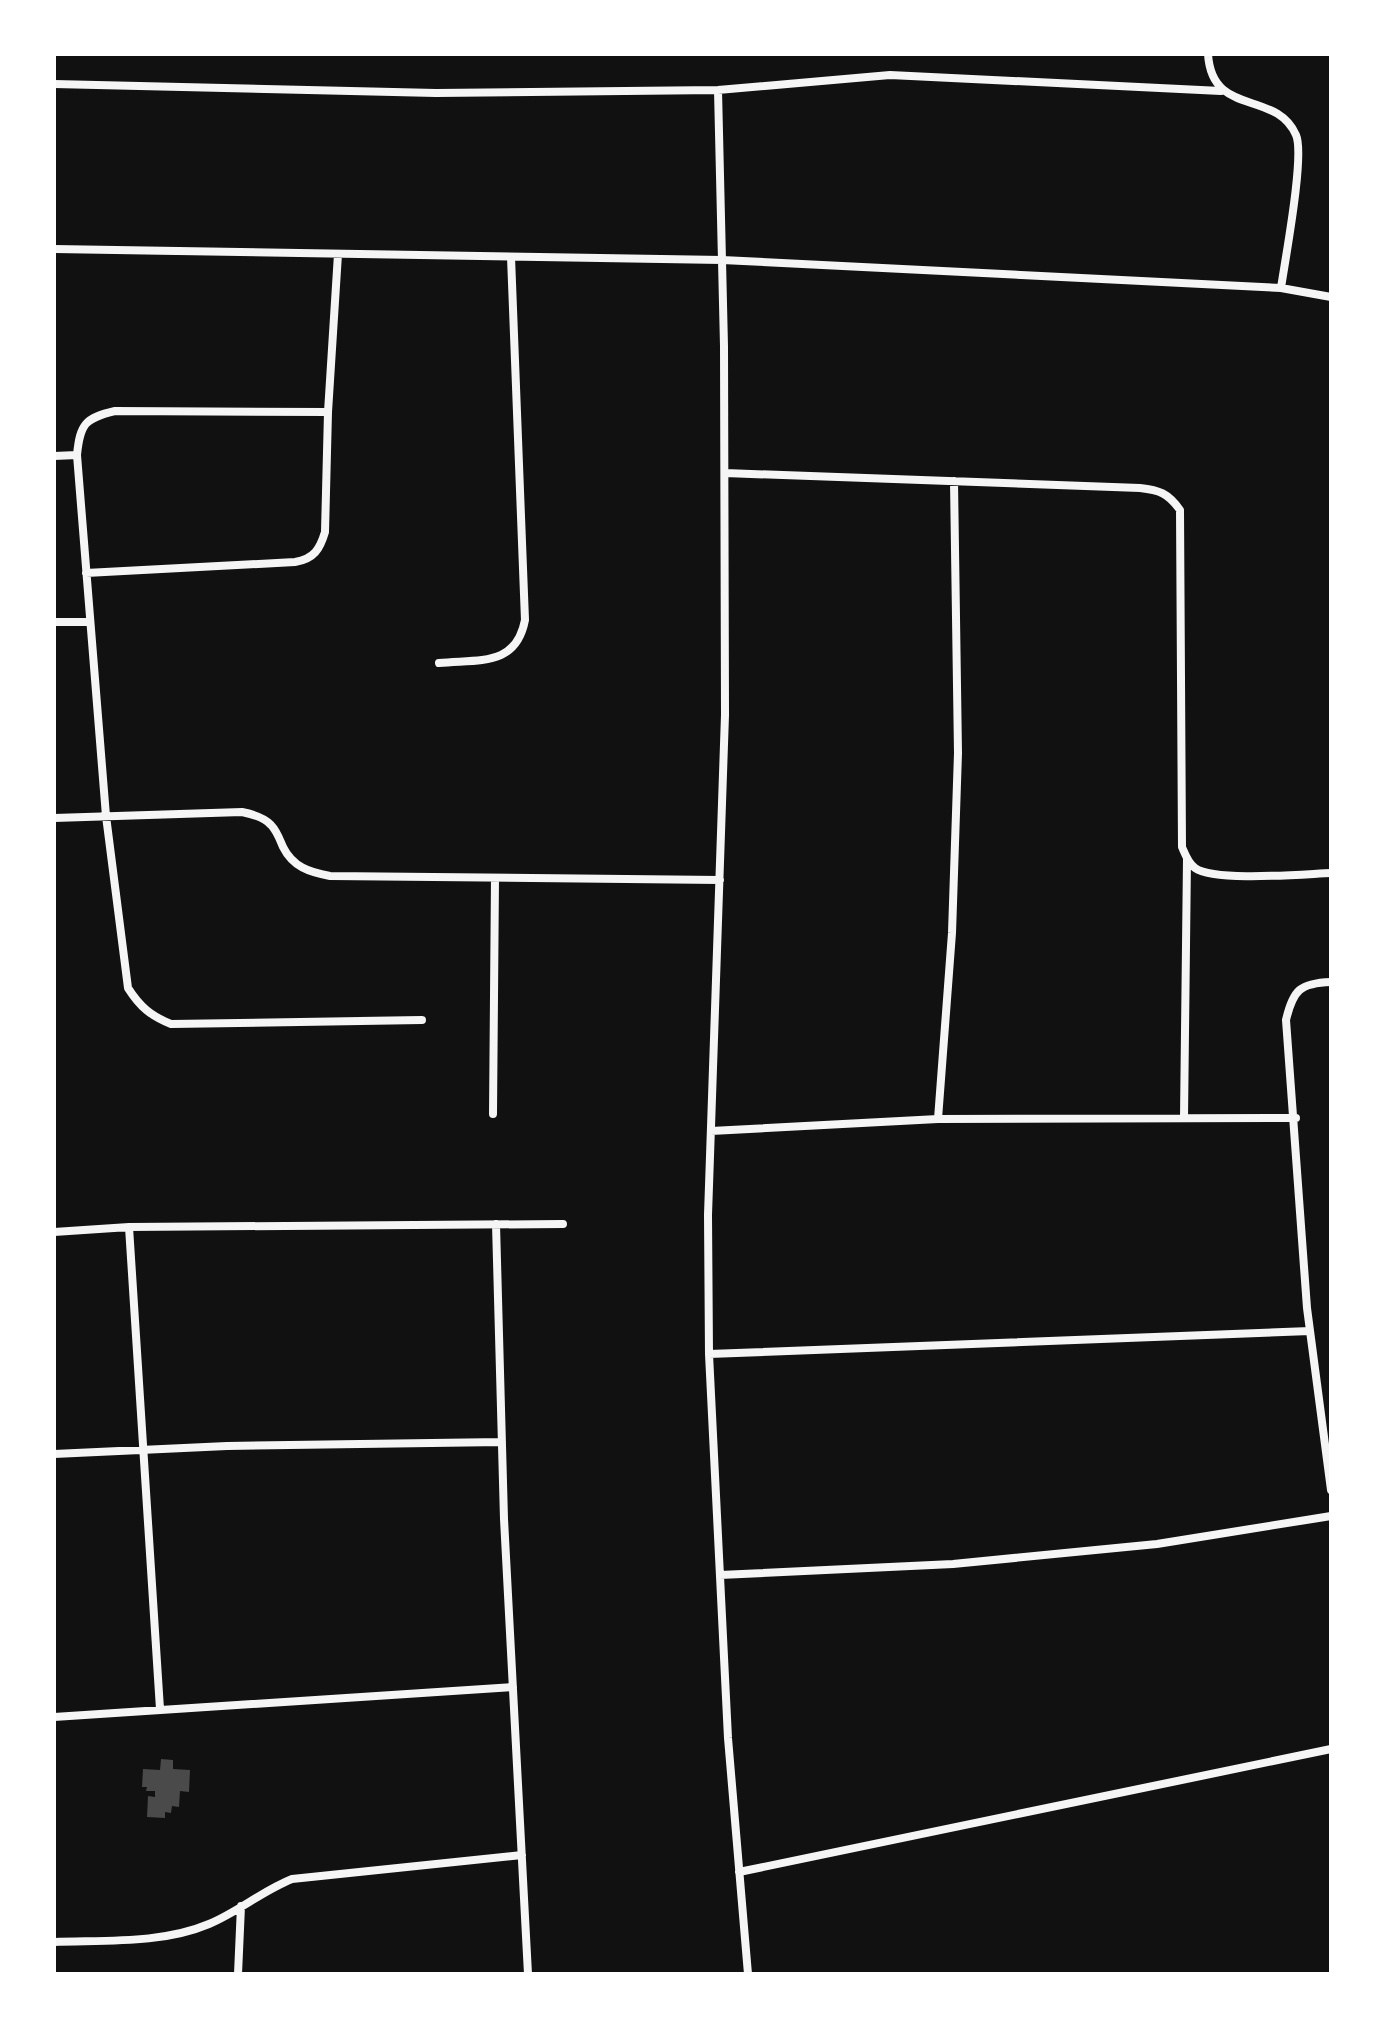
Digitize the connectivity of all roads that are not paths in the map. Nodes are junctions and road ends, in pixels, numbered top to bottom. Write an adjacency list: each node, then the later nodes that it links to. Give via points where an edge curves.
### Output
1 (1208, 54): 4 (street)
2 (54, 84): 3 (street, via 436,93)
3 (718, 90): 4 (street, via 890,75); 8 (street)
4 (1221, 91): 9 (street, via 1274,110 1297,138)
5 (54, 249): 6 (street)
6 (338, 254): 7 (street); 11 (street)
7 (511, 257): 8 (street); 19 (street, via 525,620 519,643 510,652)
8 (722, 260): 9 (street); 14 (street)
9 (1281, 288): 10 (street)
10 (1331, 297)
11 (328, 412): 12 (street, via 115,411 84,424); 16 (street, via 325,532 312,557)
12 (77, 455): 13 (street); 16 (street)
13 (54, 456)
14 (725, 473): 15 (street); 25 (street)
15 (954, 481): 22 (street, via 1161,490 1180,510 1182,847); 31 (street, via 958,753)
16 (86, 573): 18 (street)
17 (54, 622): 18 (street)
18 (90, 622): 20 (street)
19 (439, 663)
20 (106, 816): 21 (street); 24 (street, via 242,812 270,824 289,858 311,873); 27 (street, via 128,988 152,1017 171,1024)
21 (54, 818)
22 (1187, 859): 23 (street, via 1195,868 1220,875); 29 (street)
23 (1331, 873)
24 (495, 878): 25 (street); 28 (street)
25 (720, 880): 32 (street)
26 (1331, 982): 30 (street, via 1305,985 1290,1002 1286,1020)
27 (422, 1020)
28 (493, 1114)
29 (1184, 1118): 30 (street); 31 (street)
30 (1296, 1118): 37 (street)
31 (938, 1119): 32 (street)
32 (711, 1131): 38 (street)
33 (496, 1224): 34 (street); 35 (street); 39 (street)
34 (563, 1224)
35 (129, 1227): 36 (street); 40 (street)
36 (54, 1232)
37 (1310, 1331): 38 (street); 42 (street)
38 (709, 1354): 44 (street)
39 (502, 1442): 40 (street); 45 (street)
40 (143, 1451): 41 (street); 46 (street)
41 (54, 1454)
42 (1331, 1490)
43 (1331, 1516): 44 (street, via 1157,1544 953,1564)
44 (720, 1575): 50 (street)
45 (513, 1687): 46 (street); 49 (street)
46 (160, 1709): 47 (street)
47 (54, 1717)
48 (1331, 1749): 50 (street)
49 (522, 1855): 51 (street, via 292,1879); 54 (street)
50 (739, 1872): 55 (street)
51 (241, 1906): 52 (street, via 185,1932); 53 (street)
52 (54, 1942)
53 (238, 1974)
54 (528, 1974)
55 (748, 1974)

